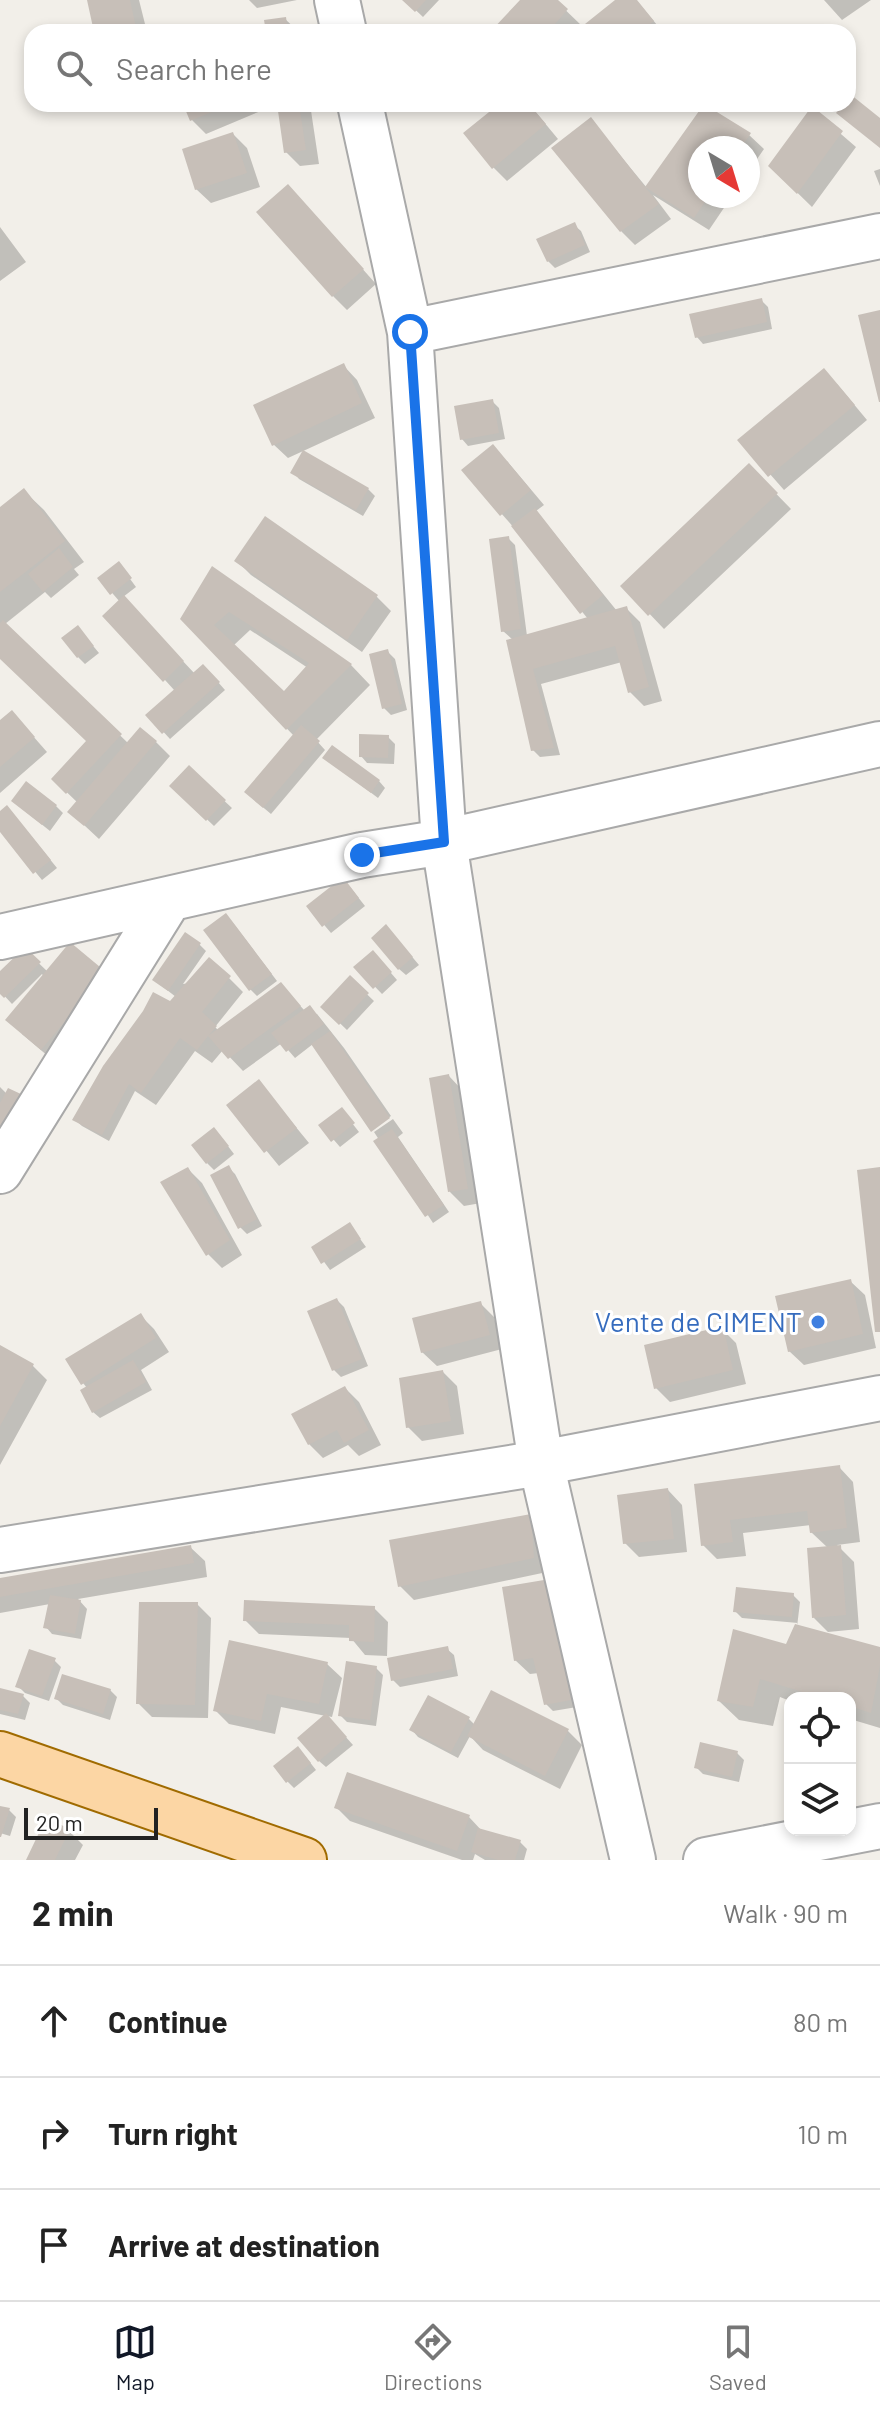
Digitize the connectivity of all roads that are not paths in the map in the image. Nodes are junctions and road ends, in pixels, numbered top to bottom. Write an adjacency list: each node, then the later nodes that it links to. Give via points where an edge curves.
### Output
1 (337, 0): 2 (street)
2 (342, 24)
3 (362, 112): 5 (street)
4 (880, 236): 5 (street)
5 (410, 332): 7 (street)
6 (880, 744): 7 (street)
7 (444, 842): 8 (street, via 362,855); 12 (street)
8 (168, 901): 9 (street); 10 (street)
9 (0, 937)
10 (0, 1171)
11 (880, 1398): 12 (street)
12 (541, 1463): 13 (street); 17 (street)
13 (0, 1550)
14 (0, 1754): 16 (main road)
15 (880, 1826): 18 (street)
16 (304, 1860)
17 (633, 1860)
18 (706, 1860)

